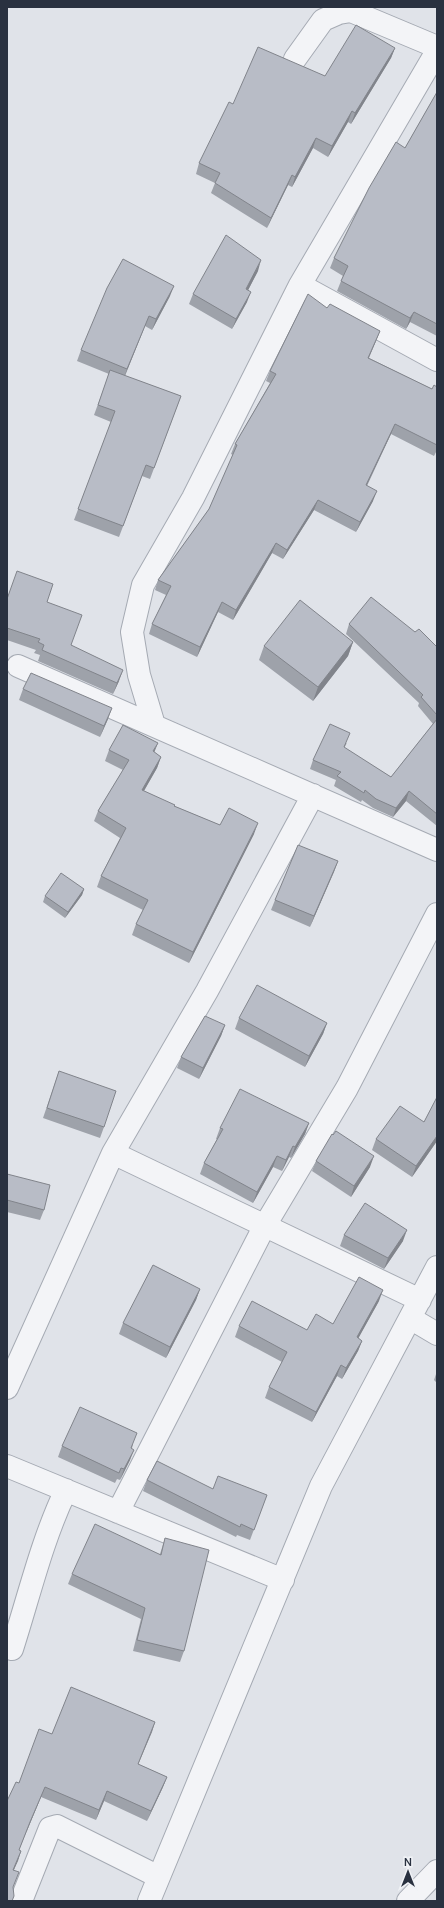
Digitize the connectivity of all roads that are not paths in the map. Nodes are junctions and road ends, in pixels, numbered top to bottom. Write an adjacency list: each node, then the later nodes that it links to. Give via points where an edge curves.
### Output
1 (437, 47): 3 (street, via 350,11 324,20)
2 (437, 51): 4 (street)
3 (295, 59)
4 (300, 285): 5 (street); 7 (street, via 193,498 143,585 132,632 139,675)
5 (437, 360)
6 (18, 666): 7 (street)
7 (154, 725): 8 (street)
8 (313, 795): 9 (street); 11 (street, via 207,991)
9 (437, 850)
10 (437, 914): 12 (street, via 347,1088)
11 (113, 1153): 12 (street); 16 (street)
12 (264, 1227): 14 (street); 19 (street)
13 (437, 1268): 14 (street)
14 (415, 1309): 15 (street); 20 (street, via 321,1486)
15 (437, 1334)
16 (7, 1388)
17 (7, 1466): 18 (street)
18 (66, 1490): 19 (street); 21 (street)
19 (118, 1512): 20 (street)
20 (283, 1580): 23 (street)
21 (12, 1649)
22 (437, 1871): 26 (street)
23 (159, 1877): 24 (street, via 57,1826 50,1828); 25 (street)
24 (21, 1901)
25 (149, 1901)
26 (408, 1901)

